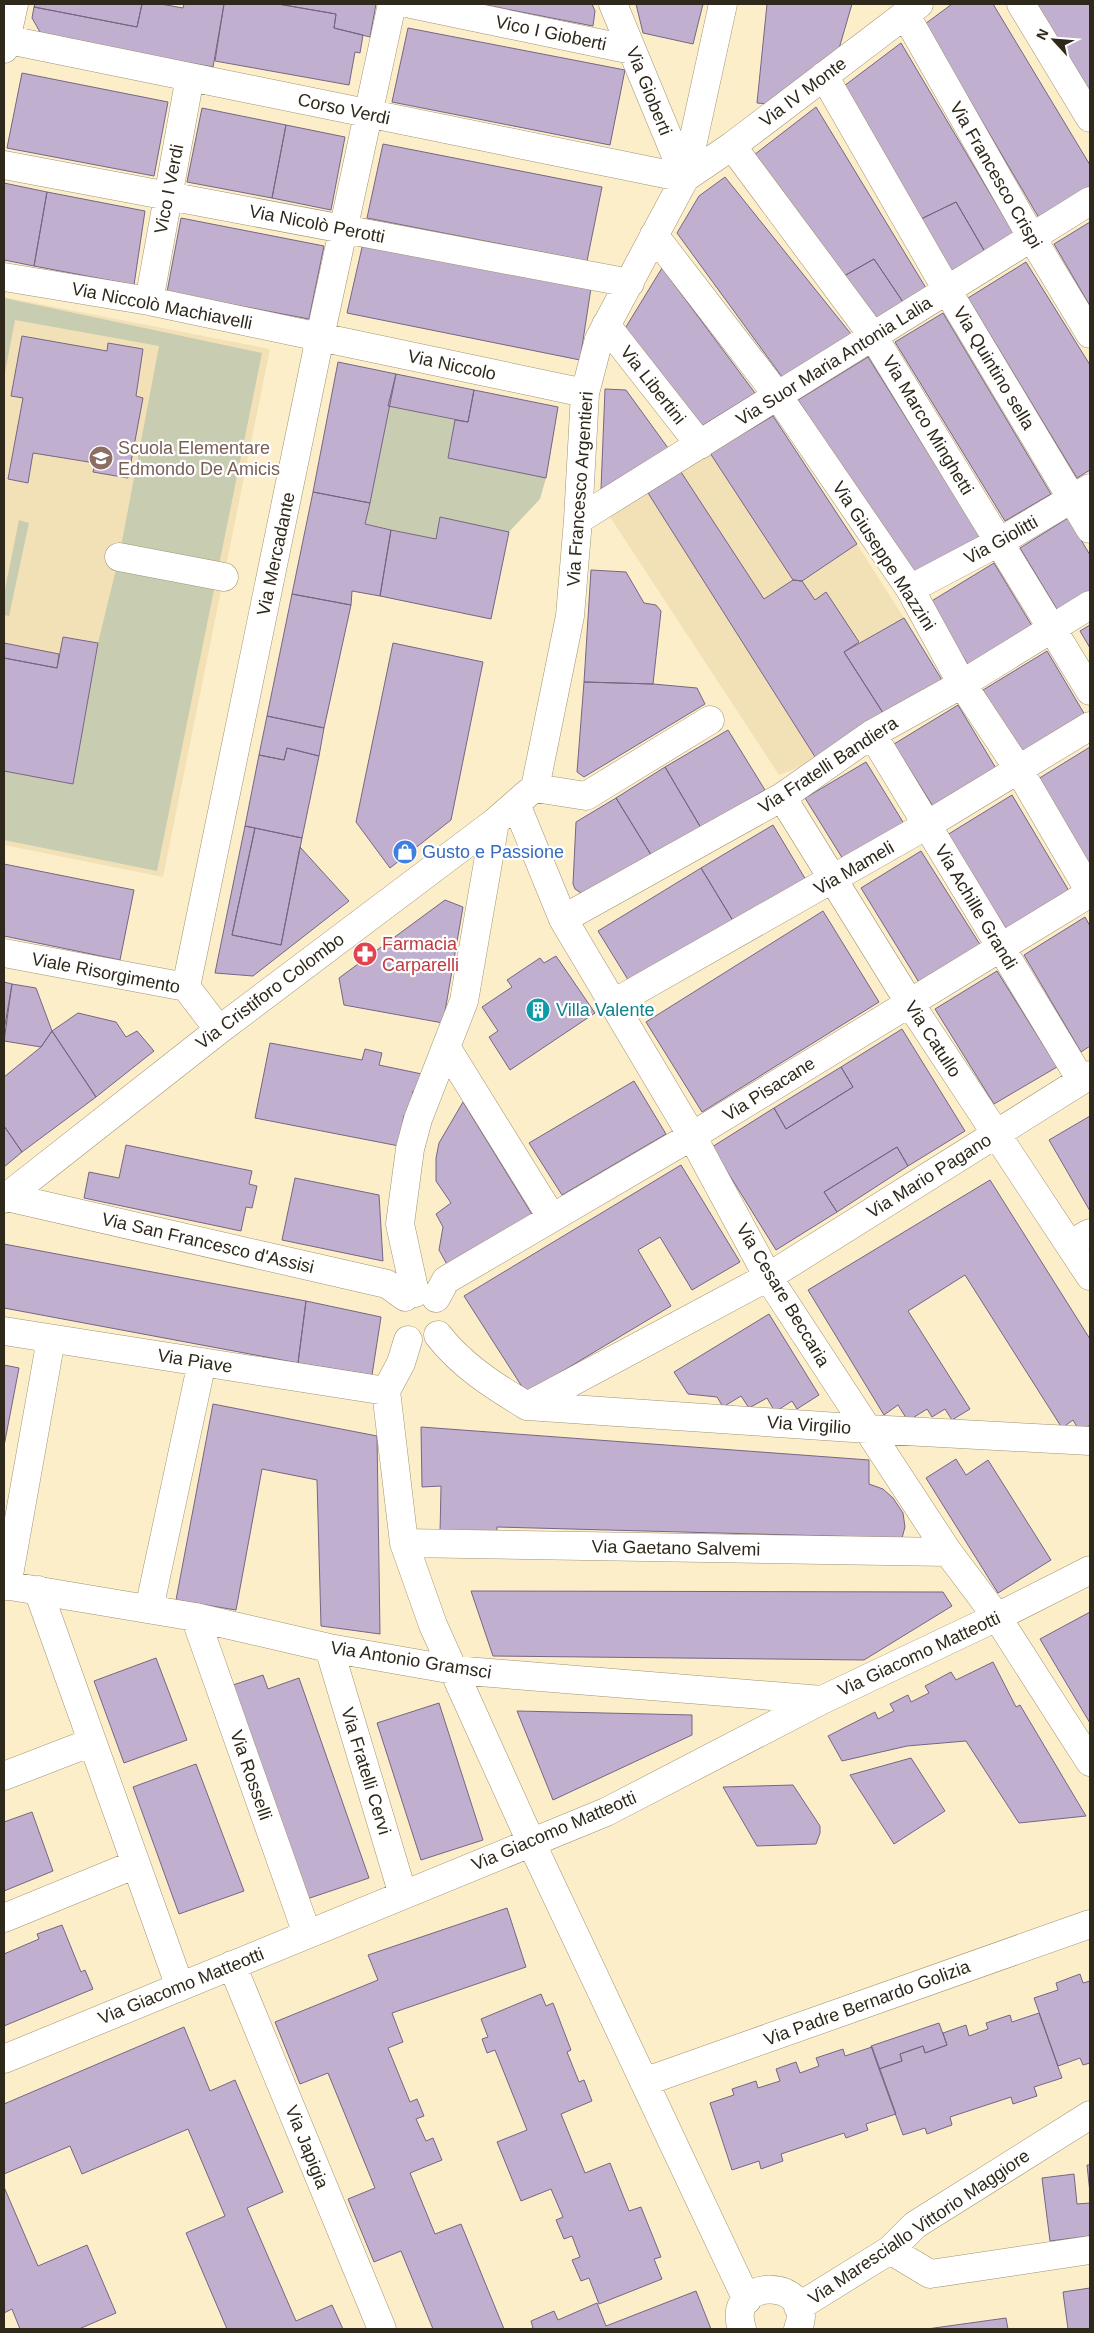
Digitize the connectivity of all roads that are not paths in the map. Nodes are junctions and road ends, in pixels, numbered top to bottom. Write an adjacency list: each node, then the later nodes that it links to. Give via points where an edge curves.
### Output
1 (14, 4): 8 (street)
2 (392, 4): 12 (street, Via Mercadante)
3 (411, 4): 9 (street, Vico I Gioberti)
4 (613, 4): 9 (street, Via Gioberti)
5 (723, 4): 16 (street, Via Francesco Argentieri)
6 (1021, 4): 13 (street)
7 (912, 9): 10 (street, Via IV Monte); 21 (street, Via Francesco Crispi)
8 (4, 42): 11 (street, Corso Verdi)
9 (632, 50): 16 (street, Via Gioberti)
10 (824, 76): 14 (street, Via IV Monte); 24 (street, Via Quintino sella)
11 (190, 77): 12 (street, Corso Verdi); 17 (street, Vico I Verdi)
12 (368, 114): 16 (street, Corso Verdi); 19 (street, Via Mercadante)
13 (1090, 118)
14 (732, 146): 16 (street, Via IV Monte); 28 (street, Via Marco Minghetti)
15 (4, 165): 17 (street, Via Nicolò Perotti)
16 (685, 178): 20 (street, Via Francesco Argentieri)
17 (168, 195): 19 (street, Via Nicolò Perotti); 25 (street, Vico I Verdi)
18 (1090, 201): 21 (street, Via Suor Maria Antonia Lalia)
19 (344, 230): 23 (street, Via Nicolò Perotti); 29 (street, Via Mercadante)
20 (654, 235): 23 (street, Via Francesco Argentieri); 31 (street, Via Giuseppe Mazzini)
21 (1032, 238): 24 (street, Via Suor Maria Antonia Lalia); 27 (street, Via Francesco Crispi)
22 (4, 277): 25 (street, Via Niccolò Machiavelli)
23 (630, 282): 26 (street, Via Francesco Argentieri)
24 (947, 290): 28 (street, Via Suor Maria Antonia Lalia); 33 (street, Via Quintino sella)
25 (149, 301): 29 (street, Via Niccolò Machiavelli)
26 (606, 325): 30 (street, Via Francesco Argentieri, via 599,339); 32 (street, Via Libertini)
27 (1090, 334)
28 (873, 336): 31 (street, Via Suor Maria Antonia Lalia); 36 (street, Via Marco Minghetti)
29 (320, 337): 30 (street, Via Niccolo); 57 (street, Via Mercadante)
30 (585, 393): 34 (street, Via Francesco Argentieri)
31 (778, 396): 32 (street, Via Suor Maria Antonia Lalia); 39 (street, Via Giuseppe Mazzini)
32 (700, 444): 34 (street, Via Suor Maria Antonia Lalia)
33 (1082, 494): 35 (street, Via Quintino sella); 36 (street, Via Giolitti)
34 (578, 520): 48 (street, Via Francesco Argentieri, via 570,616)
35 (1090, 529)
36 (999, 542): 39 (street, Via Giolitti); 41 (street, Via Marco Minghetti)
37 (119, 557): 38 (street)
38 (224, 576)
39 (910, 589): 42 (street, Via Giuseppe Mazzini)
40 (1090, 605): 41 (street, Via Fratelli Bandiera)
41 (1053, 630): 42 (street, Via Fratelli Bandiera); 43 (street, Via Marco Minghetti)
42 (962, 684): 46 (street, Via Fratelli Bandiera); 47 (street, Via Giuseppe Mazzini)
43 (1090, 691)
44 (710, 720): 48 (street, via 586,796)
45 (1090, 726): 47 (street, Via Mameli)
46 (872, 734): 49 (street, Via Fratelli Bandiera); 51 (street, Via Achille Grandi)
47 (1019, 770): 51 (street, Via Mameli); 53 (street, Via Giuseppe Mazzini)
48 (525, 796): 50 (street, Via Cristiforo Colombo); 54 (street, Via Cesare Beccaria)
49 (782, 797): 52 (street, Via Catullo); 54 (street, Via Fratelli Bandiera)
50 (495, 822): 60 (street, Via Cristiforo Colombo); 61 (street, via 464,1001)
51 (928, 825): 52 (street, Via Mameli); 55 (street, Via Achille Grandi)
52 (835, 879): 58 (street, Via Catullo); 59 (street, Via Mameli)
53 (1090, 893): 55 (street, Via Pisacane)
54 (562, 919): 59 (street, Via Cesare Beccaria)
55 (1000, 947): 58 (street, Via Pisacane); 62 (street, Via Achille Grandi)
56 (4, 954): 57 (street, Viale Risorgimento)
57 (186, 987): 60 (street, Viale Risorgimento)
58 (909, 1002): 63 (street, Via Catullo); 64 (street, Via Pisacane)
59 (614, 1003): 64 (street, Via Cesare Beccaria)
60 (219, 1030): 65 (street, Via Cristiforo Colombo)
61 (446, 1047): 66 (street); 70 (street, via 410,1149 400,1224)
62 (1086, 1078): 63 (street, Via Mario Pagano)
63 (996, 1135): 67 (street, Via Catullo); 69 (street, Via Mario Pagano)
64 (692, 1136): 66 (street, Via Pisacane); 69 (street, Via Cesare Beccaria)
65 (5, 1198): 70 (street, Via San Francesco d'Assisi)
66 (552, 1218): 70 (street, Via Pisacane)
67 (1080, 1238): 68 (street, Via Catullo)
68 (1090, 1276)
69 (768, 1277): 77 (street, Via Mario Pagano); 78 (street, Via Cesare Beccaria)
70 (425, 1292): 72 (street, via 441,1305 445,1320); 74 (street, via 399,1303 394,1319 400,1335)
71 (4, 1331): 73 (street, Via Piave)
72 (438, 1335): 74 (street, via 424,1343); 77 (street, via 453,1354 487,1382)
73 (51, 1339): 75 (street, Via Piave); 83 (street)
74 (408, 1340): 76 (street, via 401,1363)
75 (202, 1362): 76 (street, Via Piave); 85 (street)
76 (386, 1391): 80 (street)
77 (527, 1406): 78 (street, Via Virgilio)
78 (868, 1430): 79 (street, Via Virgilio); 81 (street, Via Cesare Beccaria)
79 (1090, 1441)
80 (404, 1543): 81 (street, Via Gaetano Salvemi); 89 (street, via 433,1625)
81 (948, 1552): 87 (street, Via Cesare Beccaria)
82 (1090, 1570): 87 (street, Via Giacomo Matteotti)
83 (6, 1585): 84 (street, Via Antonio Gramsci)
84 (38, 1590): 85 (street, Via Antonio Gramsci); 91 (street)
85 (149, 1609): 86 (street, Via Antonio Gramsci)
86 (195, 1616): 88 (street, Via Antonio Gramsci); 99 (street, Via Rosselli)
87 (997, 1617): 90 (street, Via Giacomo Matteotti); 92 (street, Via Cesare Beccaria)
88 (329, 1648): 89 (street, Via Antonio Gramsci); 96 (street, Via Fratelli Cervi)
89 (454, 1670): 90 (street, Via Antonio Gramsci); 94 (street)
90 (822, 1700): 94 (street, Via Giacomo Matteotti, via 606,1812)
91 (92, 1742): 93 (street); 95 (street)
92 (1090, 1762)
93 (4, 1776)
94 (531, 1842): 96 (street, Via Giacomo Matteotti); 103 (street)
95 (136, 1864): 97 (street); 101 (street)
96 (403, 1895): 99 (street, Via Giacomo Matteotti)
97 (4, 1918)
98 (1090, 1924): 103 (street, Via Padre Bernardo Golizia)
99 (307, 1934): 100 (street, Via Giacomo Matteotti)
100 (232, 1965): 101 (street, Via Giacomo Matteotti); 109 (street, Via Japigia)
101 (180, 1987): 102 (street, Via Giacomo Matteotti)
102 (4, 2059)
103 (644, 2082): 107 (street)
104 (1090, 2115): 105 (street, Via Maresciallo Vittorio Maggiore, via 915,2225)
105 (890, 2250): 106 (street, via 930,2274); 108 (street, Via Maresciallo Vittorio Maggiore)
106 (1090, 2250)
107 (747, 2300): 108 (street, via 761,2290 779,2289 794,2299); 110 (street, via 740,2318)
108 (798, 2318)
109 (382, 2329)
110 (742, 2329)

